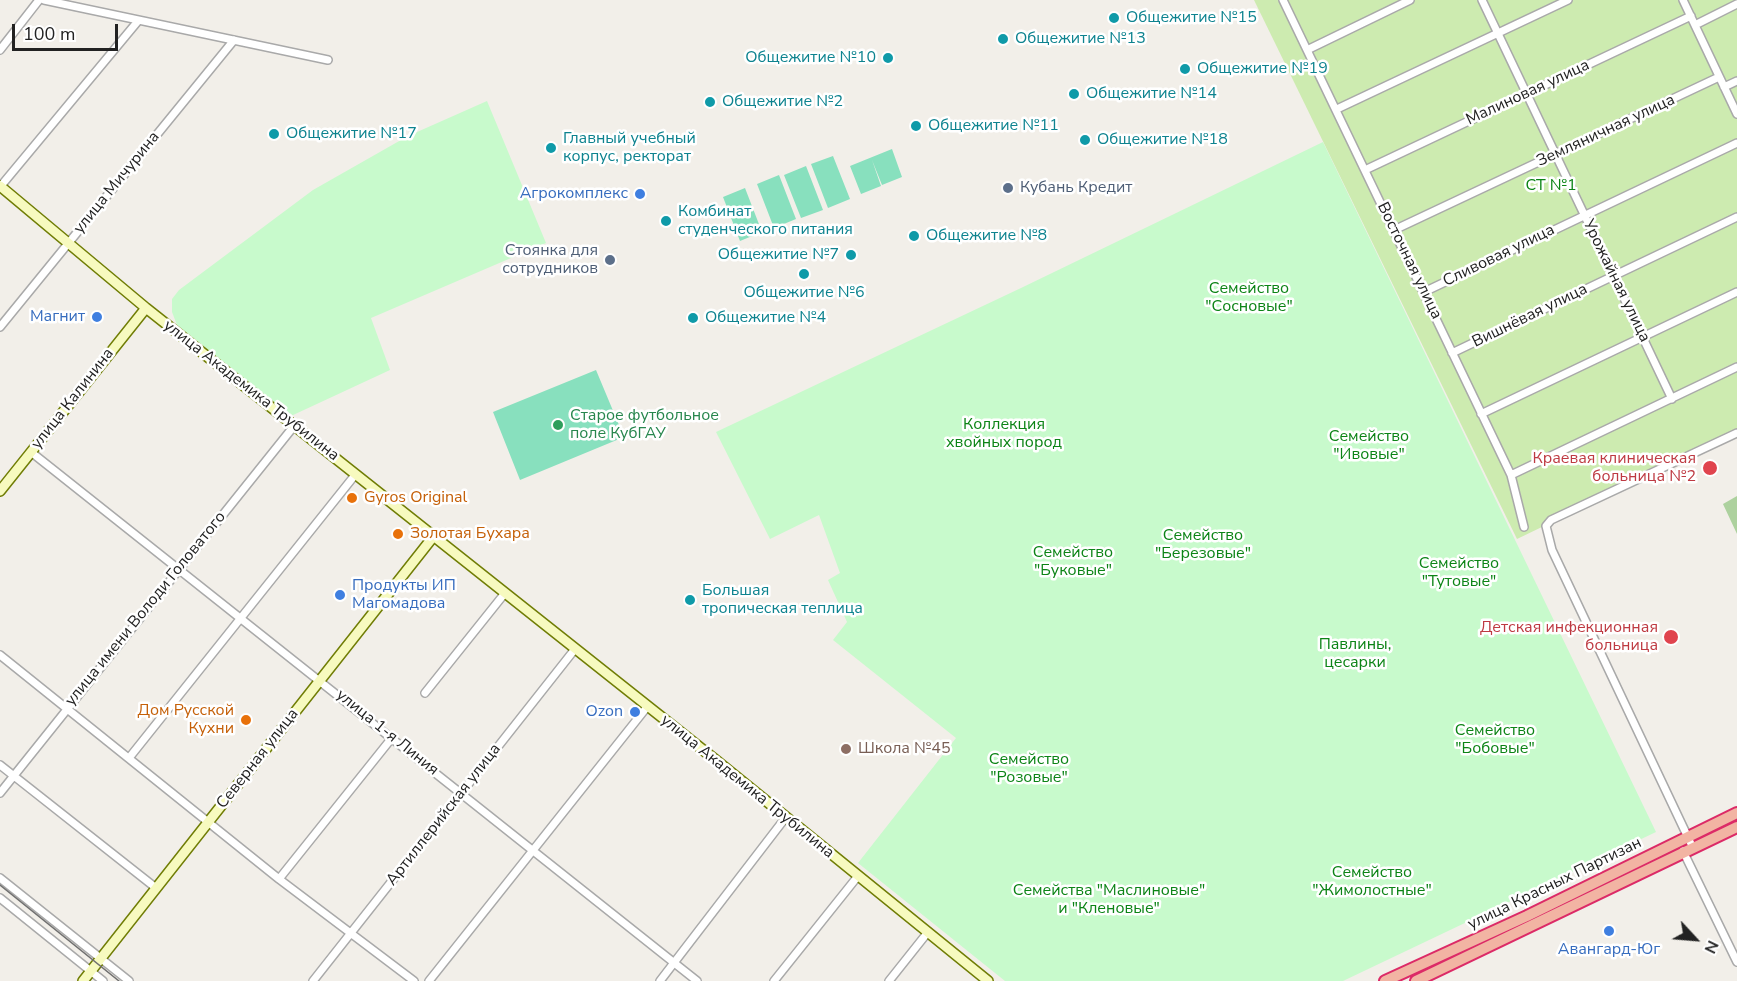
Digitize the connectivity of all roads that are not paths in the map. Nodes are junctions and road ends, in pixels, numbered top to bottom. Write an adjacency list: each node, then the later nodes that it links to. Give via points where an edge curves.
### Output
1 (39, 0): 14 (street)
2 (44, 0): 10 (street)
3 (1282, 0): 15 (street, Восточная улица)
4 (1410, 0): 15 (street)
5 (1482, 0): 12 (street, Урожайная улица)
6 (1568, 0): 12 (street)
7 (1683, 0): 9 (street)
8 (1737, 4): 11 (street)
9 (1691, 16): 11 (street); 20 (street, Малиновая улица)
10 (138, 21): 13 (street); 26 (street)
11 (1695, 25): 17 (street)
12 (1497, 33): 20 (street, Урожайная улица); 21 (street)
13 (234, 40): 16 (street); 30 (street, улица Мичурина)
14 (0, 50)
15 (1307, 50): 21 (street, Восточная улица)
16 (328, 60)
17 (1719, 78): 19 (street); 24 (street, Земляничная улица)
18 (1737, 81): 19 (street)
19 (1724, 87): 22 (street)
20 (1527, 94): 24 (street, Урожайная улица); 25 (street, Малиновая улица)
21 (1337, 109): 25 (street, Восточная улица)
22 (1737, 114)
23 (1737, 143): 27 (street, Сливовая улица)
24 (1556, 154): 27 (street, Урожайная улица); 29 (street, Земляничная улица)
25 (1365, 170): 29 (street, Восточная улица)
26 (0, 187): 30 (main road, улица Академика Трубилина)
27 (1584, 215): 31 (street, Урожайная улица); 32 (street, Сливовая улица)
28 (1737, 217): 31 (street, Вишнёвая улица)
29 (1394, 230): 32 (street, Восточная улица)
30 (68, 242): 34 (main road, улица Академика Трубилина); 35 (street, улица Мичурина)
31 (1613, 276): 36 (street, Урожайная улица); 37 (street, Вишнёвая улица)
32 (1424, 292): 37 (street, Восточная улица)
33 (1737, 292): 36 (street)
34 (146, 308): 41 (main road, улица Академика Трубилина); 43 (main road, улица Калинина)
35 (0, 327)
36 (1642, 336): 39 (street, Урожайная улица); 40 (street)
37 (1452, 353): 40 (street, Восточная улица)
38 (1737, 368): 39 (street)
39 (1672, 399): 45 (street)
40 (1481, 414): 45 (street, Восточная улица)
41 (294, 426): 44 (main road, улица Академика Трубилина); 49 (street, улица имени Володи Головатого)
42 (1737, 433): 68 (street, via 1551,520 1546,526)
43 (31, 452): 46 (main road, улица Калинина); 49 (street, улица 1-я Линия)
44 (355, 475): 48 (main road, улица Академика Трубилина); 51 (street)
45 (1510, 475): 47 (street, Восточная улица)
46 (0, 491)
47 (1524, 527)
48 (434, 537): 50 (main road, улица Академика Трубилина); 54 (main road, Северная улица)
49 (178, 568): 51 (street, улица 1-я Линия); 57 (street, улица имени Володи Головатого)
50 (505, 593): 52 (main road, улица Академика Трубилина); 55 (street)
51 (240, 618): 54 (street, улица 1-я Линия); 59 (street)
52 (575, 649): 56 (main road, улица Академика Трубилина); 62 (street, Артиллерийская улица)
53 (0, 655): 57 (street)
54 (321, 680): 58 (street, улица 1-я Линия); 66 (main road, Северная улица)
55 (425, 693)
56 (647, 707): 65 (main road, улица Академика Трубилина); 69 (street)
57 (66, 709): 59 (street); 61 (street, улица имени Володи Головатого)
58 (391, 740): 62 (street, улица 1-я Линия); 73 (street)
59 (129, 758): 66 (street)
60 (0, 765): 61 (street)
61 (14, 776): 63 (street, улица имени Володи Головатого); 74 (street)
62 (461, 792): 69 (street, улица 1-я Линия); 76 (street, Артиллерийская улица)
63 (0, 793)
64 (1737, 813): 68 (highway, улица Красных Партизан)
65 (786, 818): 71 (main road, улица Академика Трубилина); 80 (street)
66 (209, 823): 73 (street); 74 (main road, Северная улица)
67 (1737, 827): 70 (highway, улица Красных Партизан)
68 (1682, 839): 70 (street); 93 (highway, улица Красных Партизан)
69 (531, 850): 80 (street, улица 1-я Линия); 87 (street)
70 (1688, 851): 79 (street); 94 (highway, улица Красных Партизан)
71 (858, 876): 77 (main road, улица Академика Трубилина); 90 (street)
72 (0, 878): 78 (street)
73 (279, 879): 76 (street)
74 (156, 888): 78 (main road, Северная улица)
75 (0, 898): 81 (street)
76 (351, 932): 85 (street, Артиллерийская улица); 86 (street)
77 (928, 932): 91 (street); 92 (main road, улица Академика Трубилина)
78 (101, 959): 81 (main road, Северная улица); 84 (street)
79 (1737, 962)
80 (675, 963): 88 (street); 89 (street, улица 1-я Линия)
81 (91, 971): 82 (main road, Северная улица); 83 (street)
82 (83, 981)
83 (103, 981)
84 (129, 981)
85 (313, 981)
86 (414, 981)
87 (429, 981)
88 (660, 981)
89 (697, 981)
90 (774, 981)
91 (889, 981)
92 (988, 981)
93 (1385, 981)
94 (1416, 981)

